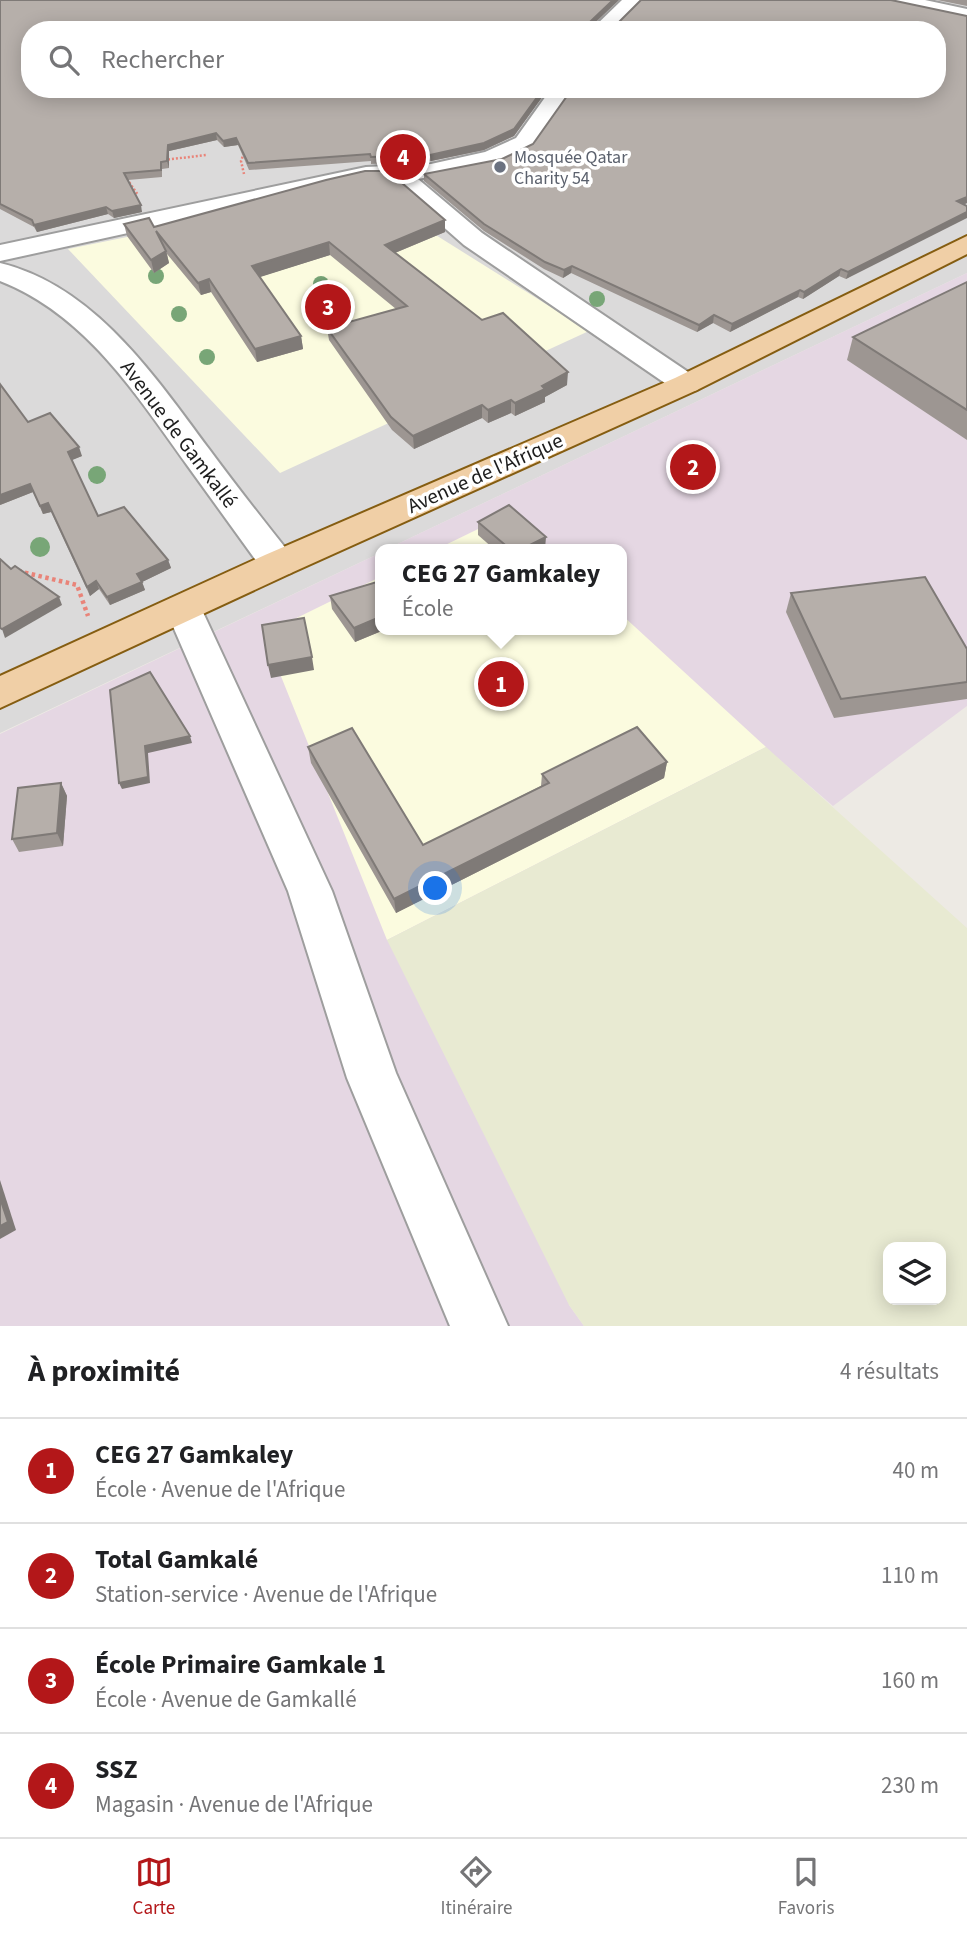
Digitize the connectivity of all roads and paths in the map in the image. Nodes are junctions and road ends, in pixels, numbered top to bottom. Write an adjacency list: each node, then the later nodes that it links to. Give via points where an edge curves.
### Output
1 (634, 0): 4 (street)
2 (897, 0): 3 (street)
3 (967, 15)
4 (611, 21)
5 (556, 98): 10 (street, via 524,143 506,153)
6 (251, 148): 11 (path, via 241,156)
7 (206, 155): 8 (path)
8 (152, 161)
9 (120, 171): 12 (path)
10 (397, 174): 11 (street, via 366,174); 16 (street, via 473,239)
11 (248, 199): 12 (street)
12 (159, 219): 14 (street)
13 (967, 244): 16 (main road, Avenue de l'Afrique)
14 (0, 253)
15 (0, 271): 17 (street, Avenue de Gamkallé, via 39,288 128,364)
16 (686, 384): 17 (main road, Avenue de l'Afrique)
17 (278, 564): 19 (main road, Avenue de l'Afrique)
18 (13, 570): 20 (path, via 76,585)
19 (183, 608): 20 (main road, Avenue de l'Afrique); 22 (street, via 310,891 372,1077)
20 (99, 646): 21 (main road, Avenue de l'Afrique)
21 (0, 693)
22 (479, 1326)

